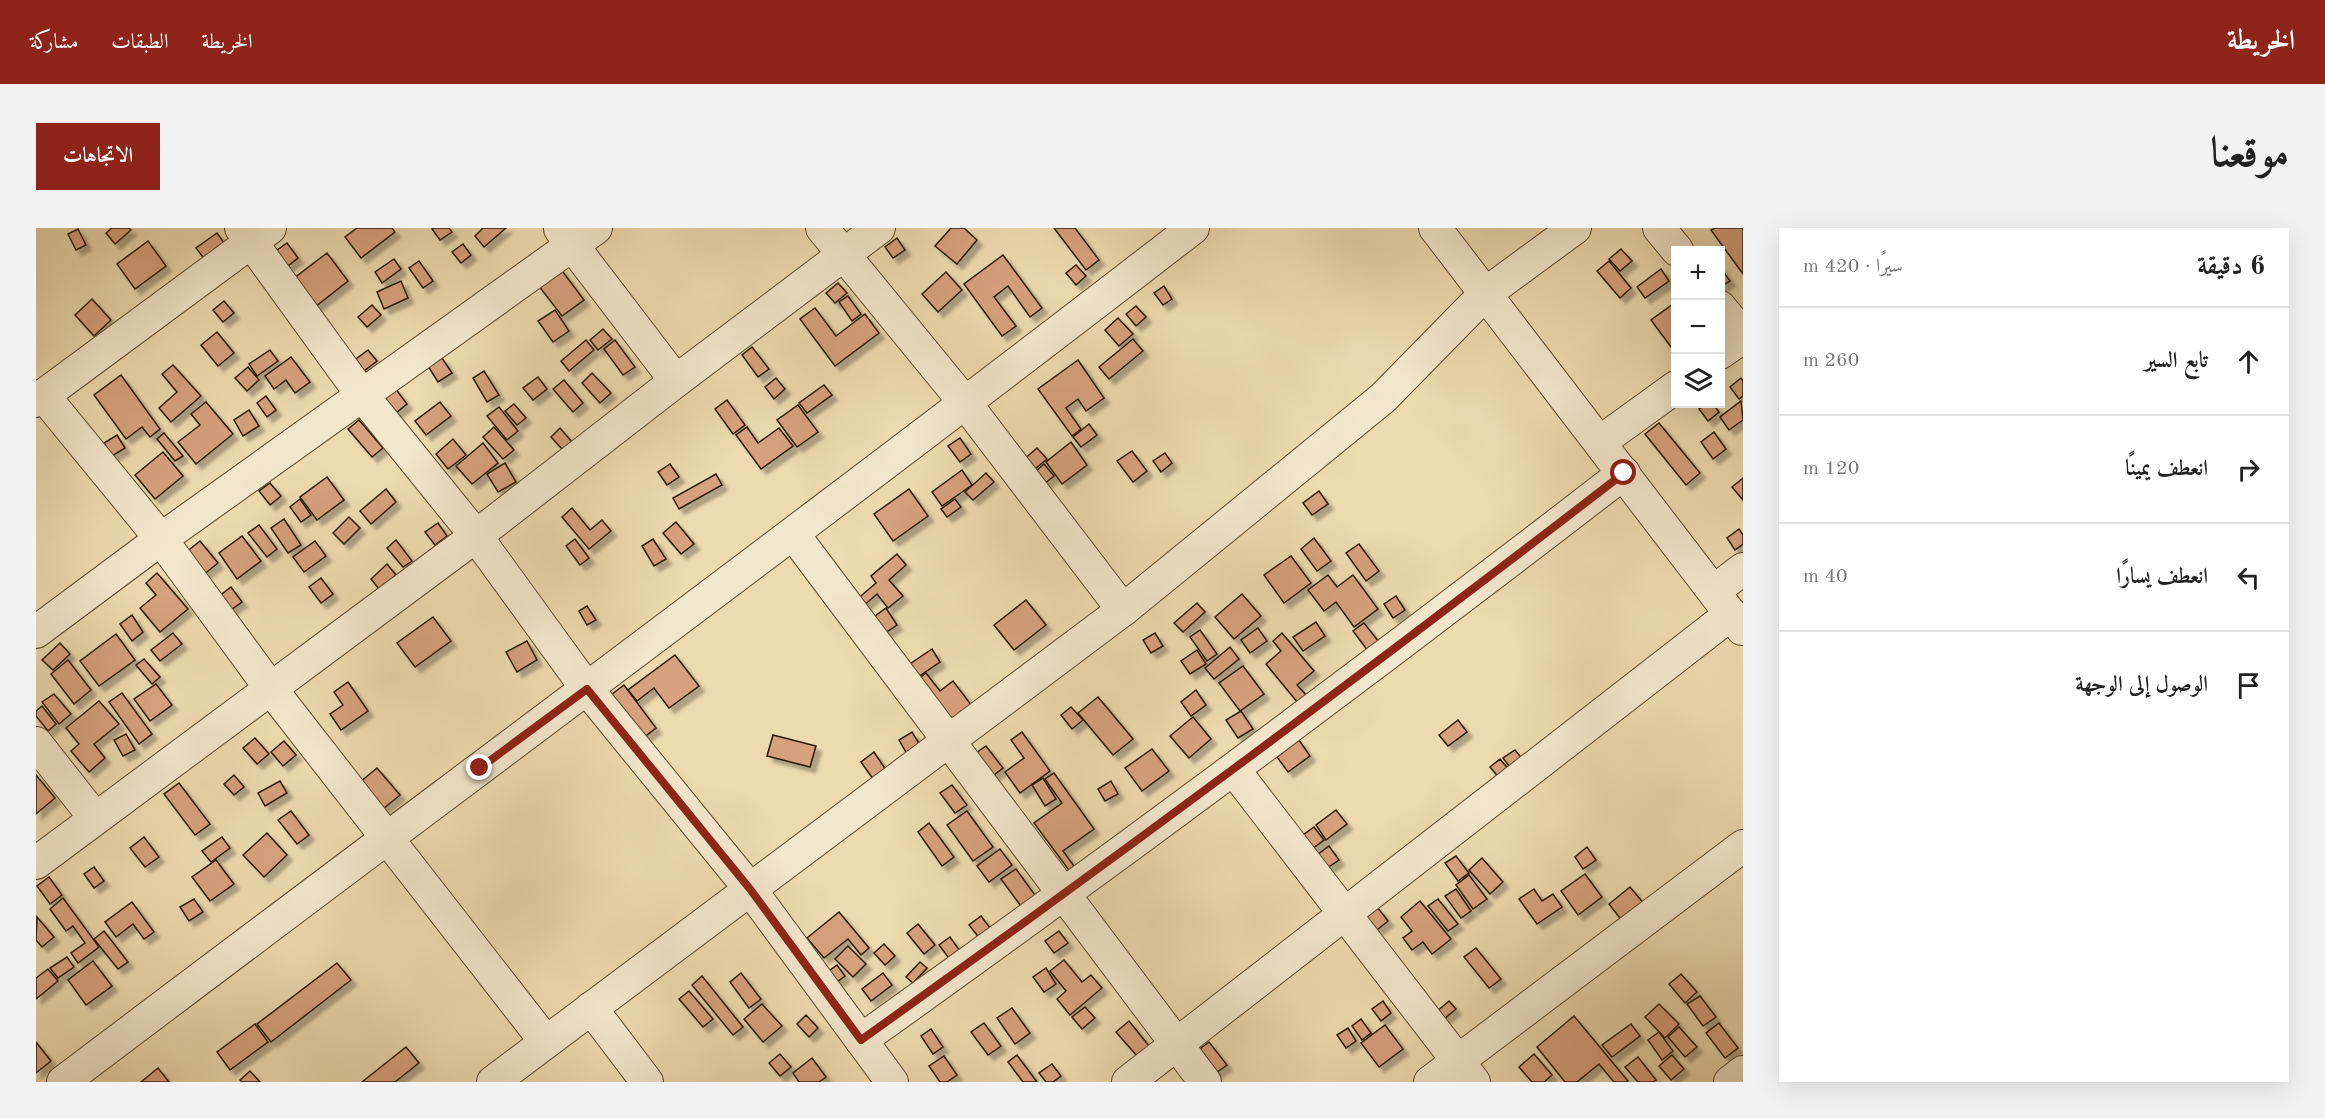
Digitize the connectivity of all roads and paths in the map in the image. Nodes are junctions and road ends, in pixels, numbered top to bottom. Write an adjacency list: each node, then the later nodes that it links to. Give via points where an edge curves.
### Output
1 (822, 228): 10 (street)
2 (879, 228): 10 (street)
3 (1193, 228): 19 (street)
4 (1436, 228): 11 (street)
5 (1575, 228): 11 (street)
6 (1659, 228): 9 (street)
7 (254, 232): 17 (street); 18 (street)
8 (576, 234): 15 (street); 17 (street)
9 (1674, 246)
10 (843, 255): 15 (street); 19 (street)
11 (1485, 294): 20 (street); 26 (street, via 1383,398)
12 (1725, 313): 13 (street)
13 (1743, 336): 14 (street)
14 (1725, 349)
15 (676, 381): 23 (street)
16 (1671, 391): 20 (street)
17 (362, 395): 23 (street); 24 (street)
18 (40, 398): 24 (street)
19 (966, 404): 22 (street); 26 (street)
20 (1600, 442): 21 (street)
21 (1624, 473): 27 (street); 33 (street)
22 (794, 535): 30 (street); 31 (street)
23 (476, 536): 29 (street); 30 (street)
24 (161, 539): 28 (street); 29 (street)
25 (1743, 569): 27 (street)
26 (1123, 609): 31 (street)
27 (1729, 611): 40 (street)
28 (36, 632)
29 (271, 689): 34 (street); 35 (street)
30 (587, 689): 35 (street); 38 (street)
31 (949, 741): 38 (street); 39 (street)
32 (36, 743): 34 (street)
33 (1234, 770): 39 (street); 40 (street)
34 (95, 818): 37 (street)
35 (385, 838): 43 (street); 47 (street)
36 (1743, 846): 45 (street)
37 (36, 863)
38 (750, 889): 41 (street); 42 (street)
39 (1065, 895): 42 (street); 44 (street)
40 (1345, 915): 44 (street); 45 (street)
41 (591, 1008): 43 (street); 49 (street)
42 (861, 1040): 50 (street)
43 (546, 1042): 48 (street)
44 (1177, 1046): 51 (street); 52 (street)
45 (1466, 1072): 53 (street)
46 (1743, 1072): 54 (street)
47 (63, 1082)
48 (493, 1082)
49 (647, 1082)
50 (892, 1082)
51 (1128, 1082)
52 (1204, 1082)
53 (1430, 1082)
54 (1730, 1082)

